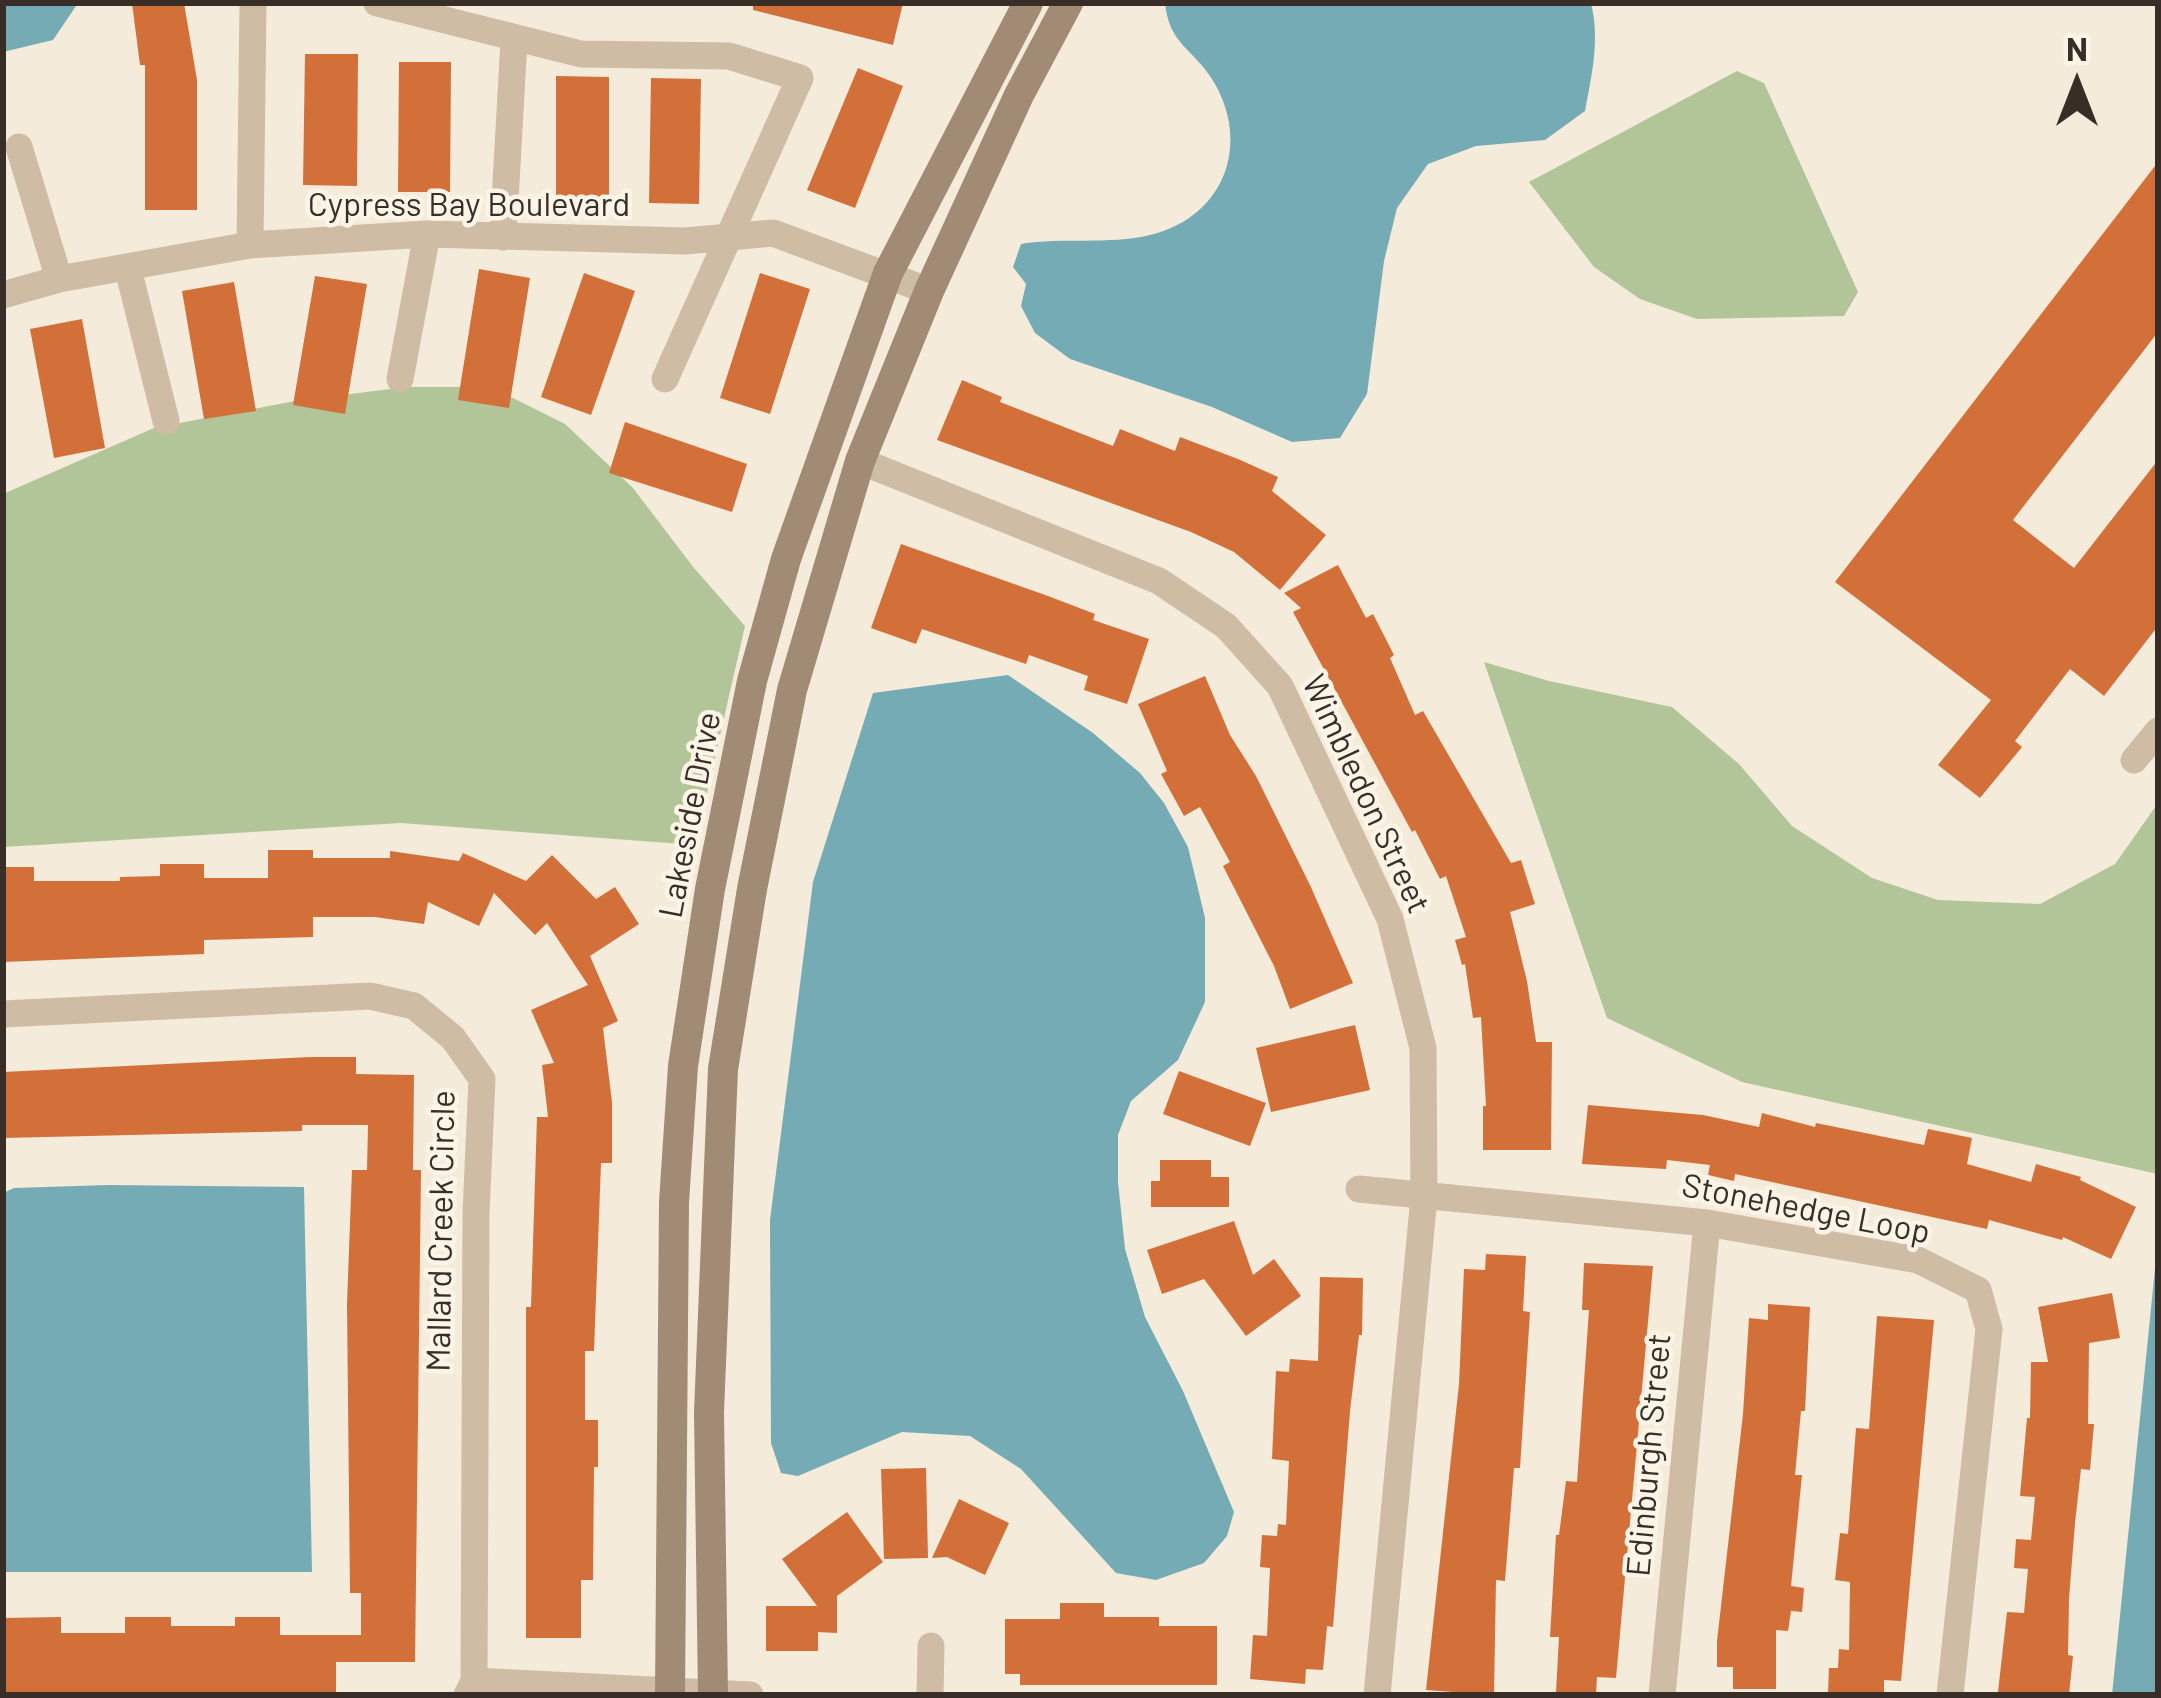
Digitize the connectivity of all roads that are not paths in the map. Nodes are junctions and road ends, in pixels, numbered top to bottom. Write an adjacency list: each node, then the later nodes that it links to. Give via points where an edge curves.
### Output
1 (253, 3): 10 (street)
2 (377, 3): 5 (street)
3 (1028, 3): 12 (street, Lakeside Drive)
4 (1068, 3): 14 (street)
5 (514, 40): 8 (street, via 581,54 729,56 800,78); 9 (street)
6 (19, 147): 13 (street)
7 (427, 234): 9 (street, Cypress Bay Boulevard); 10 (street, Cypress Bay Boulevard); 16 (street)
8 (728, 235): 9 (street, Cypress Bay Boulevard); 12 (street, Cypress Bay Boulevard, via 773,233); 17 (street)
9 (503, 237)
10 (250, 245): 11 (street, Cypress Bay Boulevard)
11 (128, 269): 13 (street, Cypress Bay Boulevard); 18 (street)
12 (888, 274): 14 (street, Cypress Bay Boulevard); 28 (street, Lakeside Drive, via 786,559 710,889 683,1066 674,1202)
13 (59, 279): 15 (street, Cypress Bay Boulevard)
14 (929, 291): 19 (street)
15 (3, 295)
16 (400, 379)
17 (664, 379)
18 (166, 421)
19 (860, 461): 24 (street, Wimbledon Street, via 1159,581 1226,626 1280,686 1390,919 1423,1048); 29 (street, via 792,690 723,1069 710,1412)
20 (2158, 731): 21 (street)
21 (2134, 760)
22 (3, 1014): 27 (street, Mallard Creek Circle, via 370,995 414,1006 453,1038 482,1079)
23 (1359, 1189): 24 (street, Stonehedge Loop)
24 (1424, 1196): 25 (street, Stonehedge Loop); 32 (street, Wimbledon Street)
25 (1707, 1222): 33 (street, Edinburgh Street); 34 (street, Stonehedge Loop, via 1918,1260 1978,1290 1989,1329)
26 (931, 1646): 31 (street)
27 (470, 1688): 28 (street, Mallard Creek Circle)
28 (670, 1693): 29 (street)
29 (713, 1694): 30 (street)
30 (750, 1695)
31 (930, 1695)
32 (1378, 1695)
33 (1662, 1695)
34 (1950, 1695)

